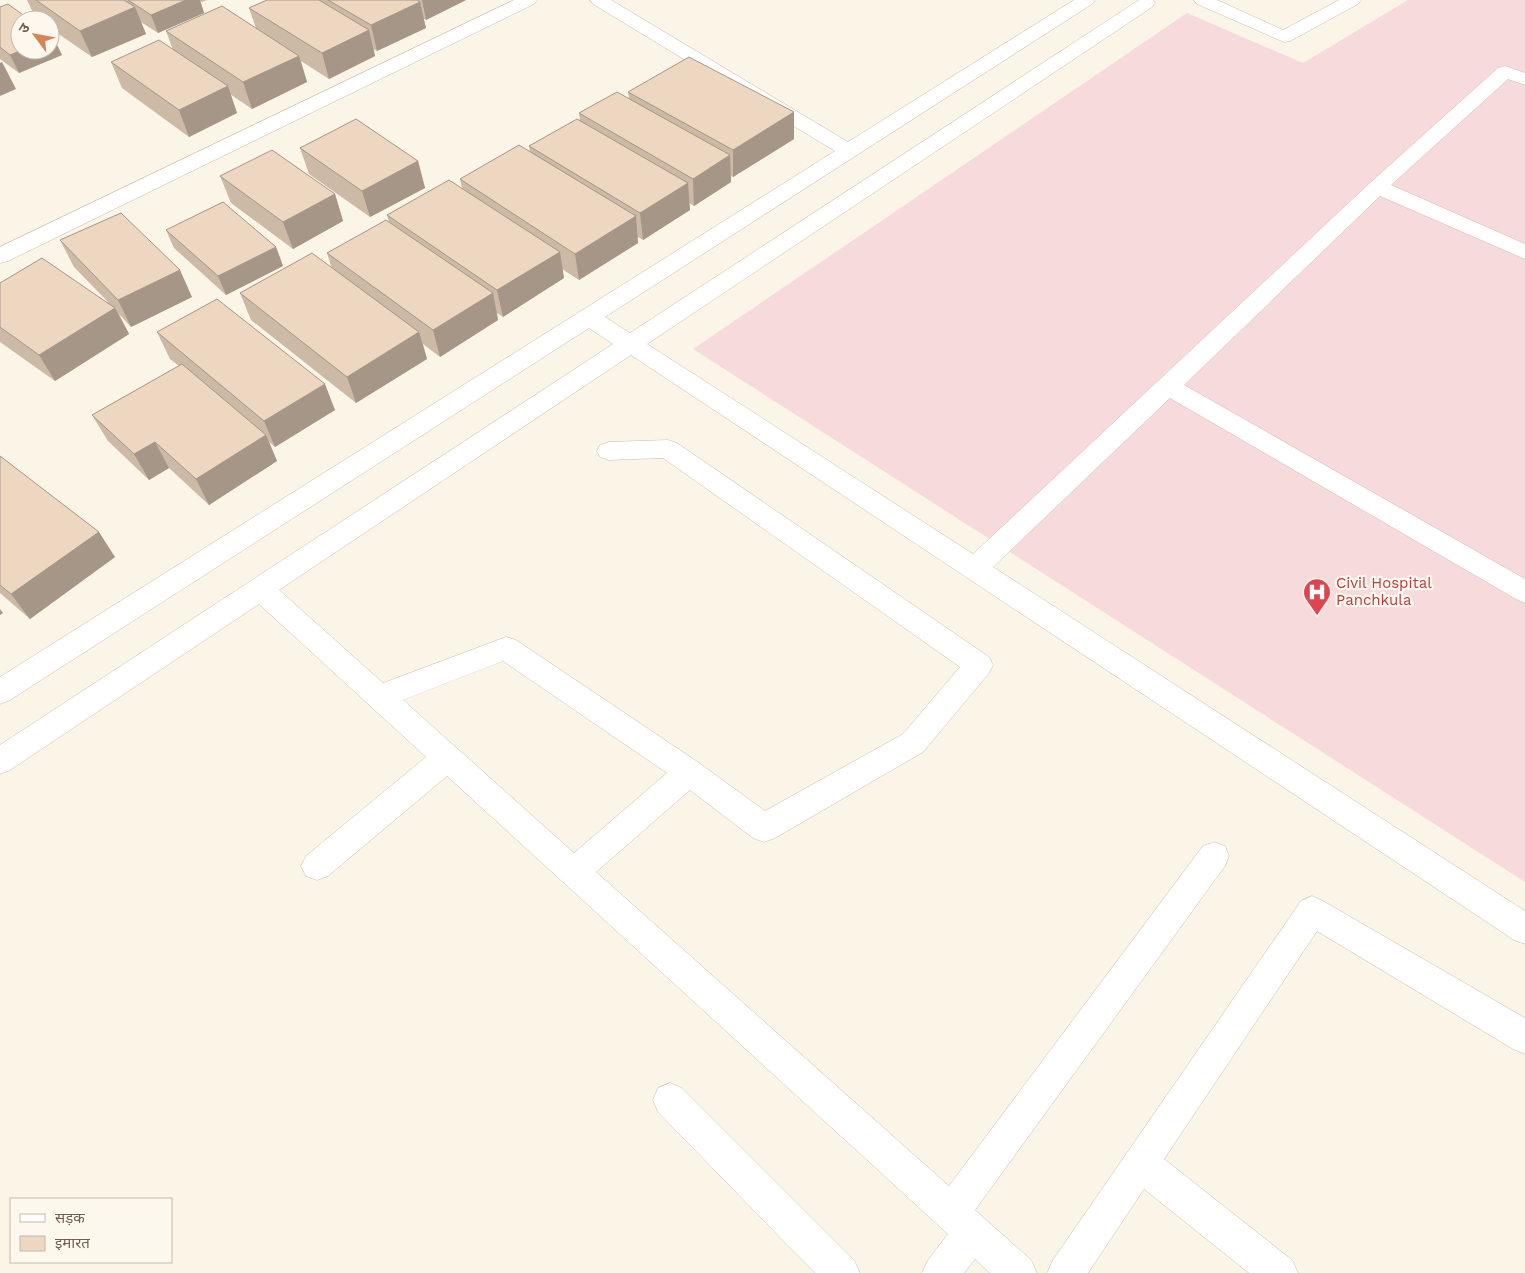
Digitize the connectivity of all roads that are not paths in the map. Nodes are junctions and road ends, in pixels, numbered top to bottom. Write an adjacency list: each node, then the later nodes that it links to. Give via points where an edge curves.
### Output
1 (528, 0): 11 (street)
2 (599, 0): 8 (street)
3 (1086, 0): 8 (street)
4 (1202, 0): 5 (street, via 1284,37)
5 (1352, 0)
6 (1143, 2): 13 (street)
7 (1525, 79): 9 (street, via 1505,72)
8 (849, 151): 12 (street)
9 (1377, 187): 10 (street); 14 (street)
10 (1525, 252)
11 (0, 256)
12 (589, 317): 13 (street); 19 (street)
13 (631, 344): 16 (street); 17 (street)
14 (1168, 386): 16 (street); 18 (street)
15 (609, 451): 23 (street, via 668,449 979,665 913,743 764,828)
16 (974, 568): 27 (street)
17 (260, 589): 20 (street); 22 (street)
18 (1525, 592)
19 (0, 692)
20 (379, 697): 21 (street); 23 (street, via 506,648)
21 (447, 758): 25 (street); 26 (street)
22 (0, 761)
23 (689, 772): 26 (street)
24 (1214, 856): 31 (street)
25 (318, 866)
26 (574, 872): 31 (street)
27 (1525, 929)
28 (1525, 1037): 30 (street, via 1312,911)
29 (670, 1100): 32 (street)
30 (1140, 1163): 35 (street); 36 (street)
31 (962, 1222): 33 (street); 34 (street)
32 (841, 1273)
33 (941, 1273)
34 (1018, 1273)
35 (1066, 1273)
36 (1279, 1273)

